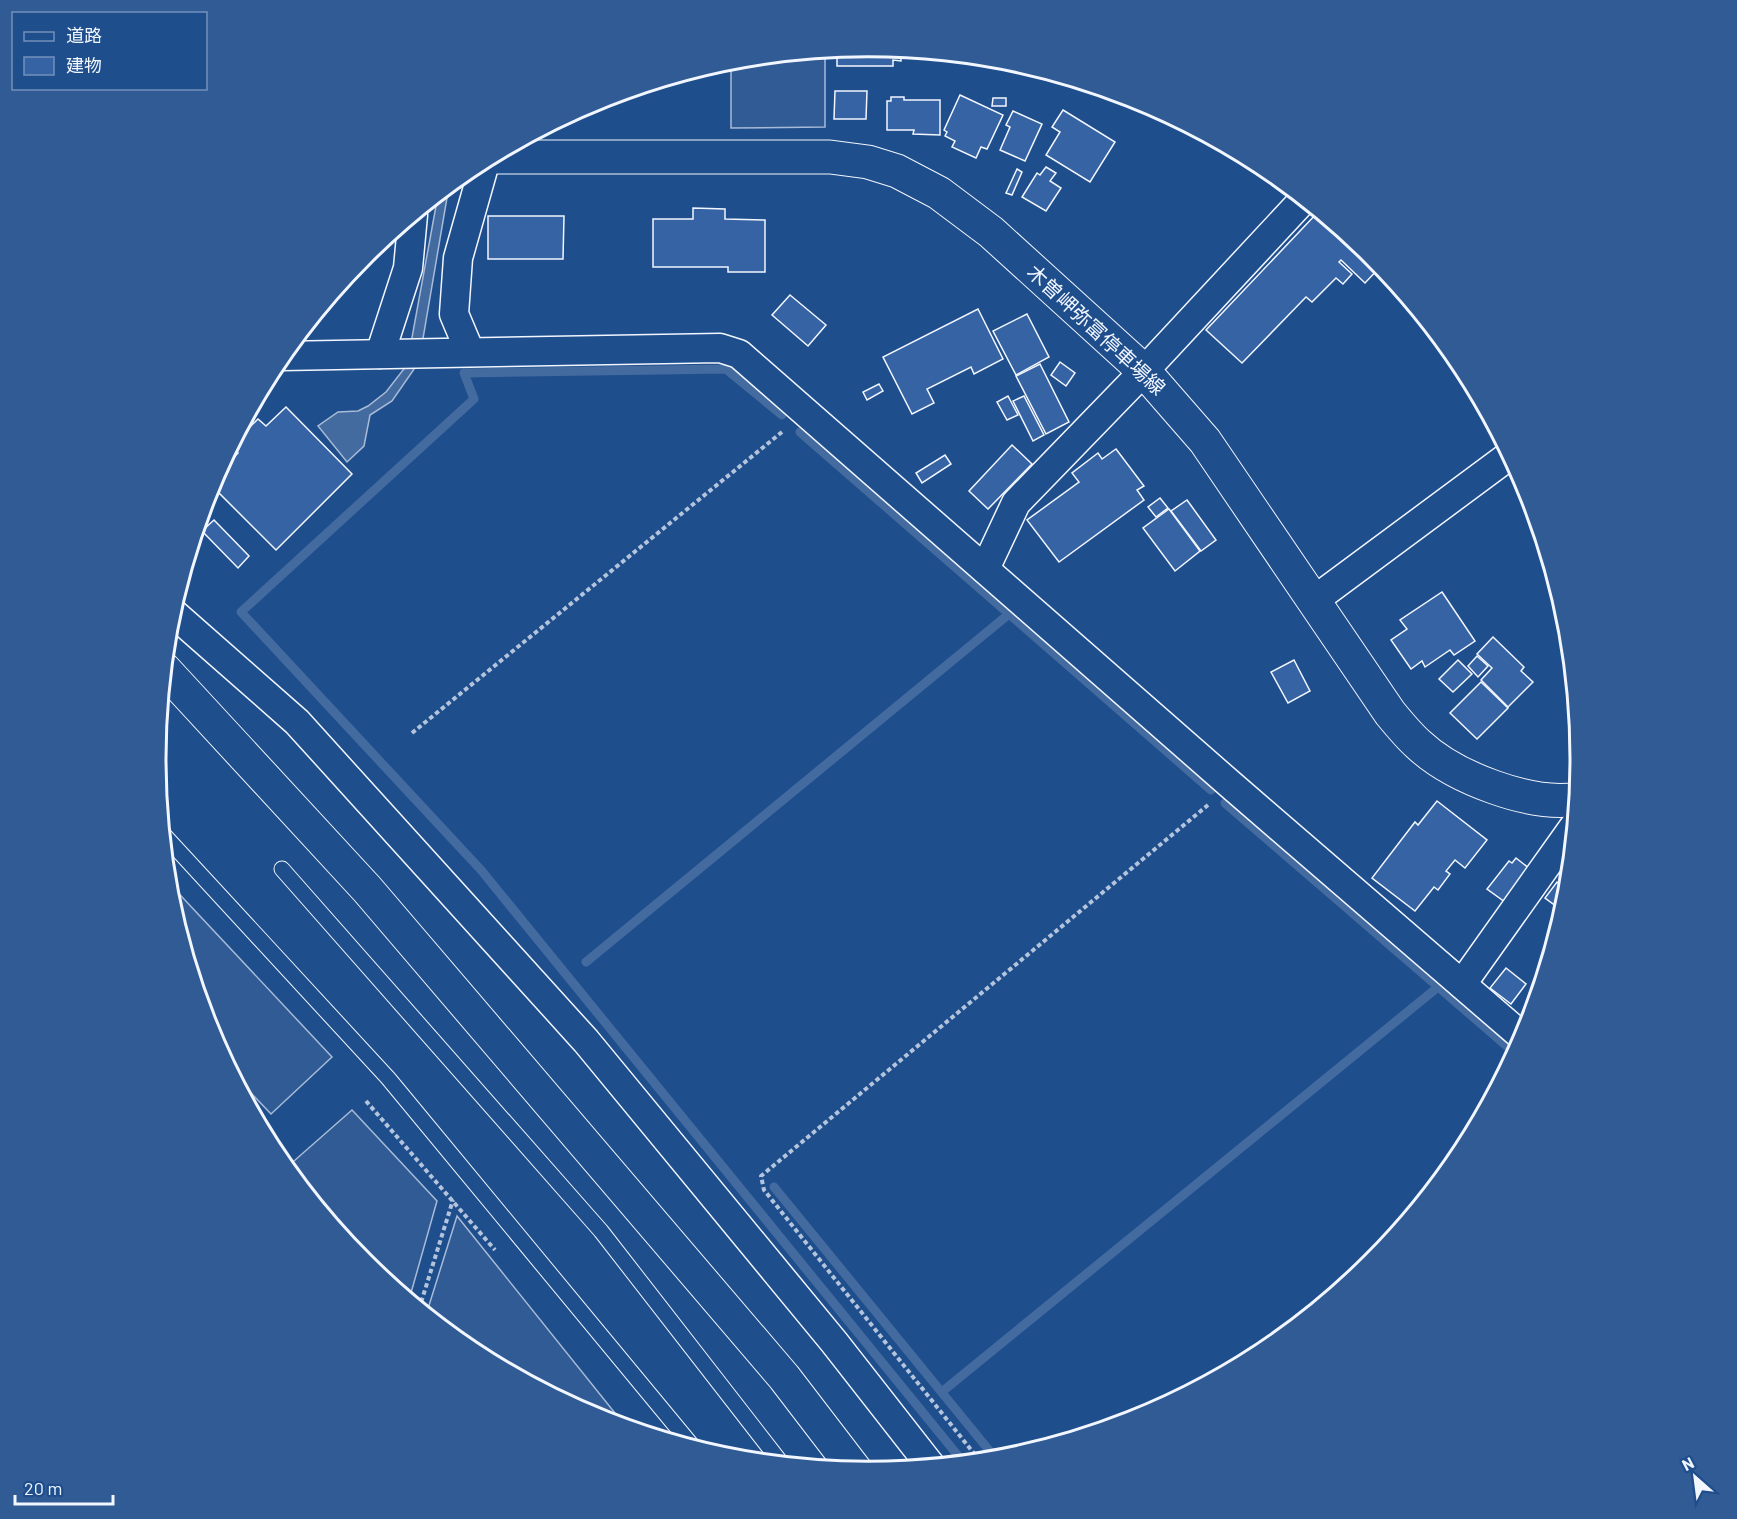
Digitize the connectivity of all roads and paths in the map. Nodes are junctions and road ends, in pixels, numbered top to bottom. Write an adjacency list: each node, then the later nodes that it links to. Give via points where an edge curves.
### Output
1 (507, 157): 8 (main road, 木曽岬弥富停車場線, via 830,157 897,171 939,193 991,232)
2 (482, 172): 5 (street, via 458,258 454,314)
3 (1299, 204): 8 (street)
4 (412, 225): 6 (street)
5 (470, 352): 6 (street); 9 (street, via 720,348 739,354)
6 (391, 354): 7 (street)
7 (294, 356)
8 (1144, 371): 11 (street, via 1016,503); 12 (main road, 木曽岬弥富停車場線, via 1205,441)
9 (806, 413): 11 (street); 15 (path)
10 (1504, 460): 12 (street)
11 (985, 569): 16 (street)
12 (1313, 601): 17 (main road, 木曽岬弥富停車場線, via 1390,713 1419,746 1500,789)
13 (180, 619): 30 (street, via 297,722 586,1041)
14 (171, 677): 31 (main road, via 367,889 776,1368)
15 (412, 734)
16 (1231, 785): 21 (street); 28 (path, via 761,1176 764,1190)
17 (1569, 809)
18 (1567, 823): 21 (street)
19 (171, 843): 27 (lane, via 388,1078)
20 (282, 868): 29 (lane, via 601,1231)
21 (1462, 984): 22 (street)
22 (1516, 1031)
23 (366, 1101): 24 (path)
24 (453, 1200): 25 (path); 26 (path)
25 (498, 1253)
26 (421, 1301)
27 (685, 1438)
28 (974, 1454)
29 (776, 1456)
30 (926, 1459)
31 (848, 1461)

